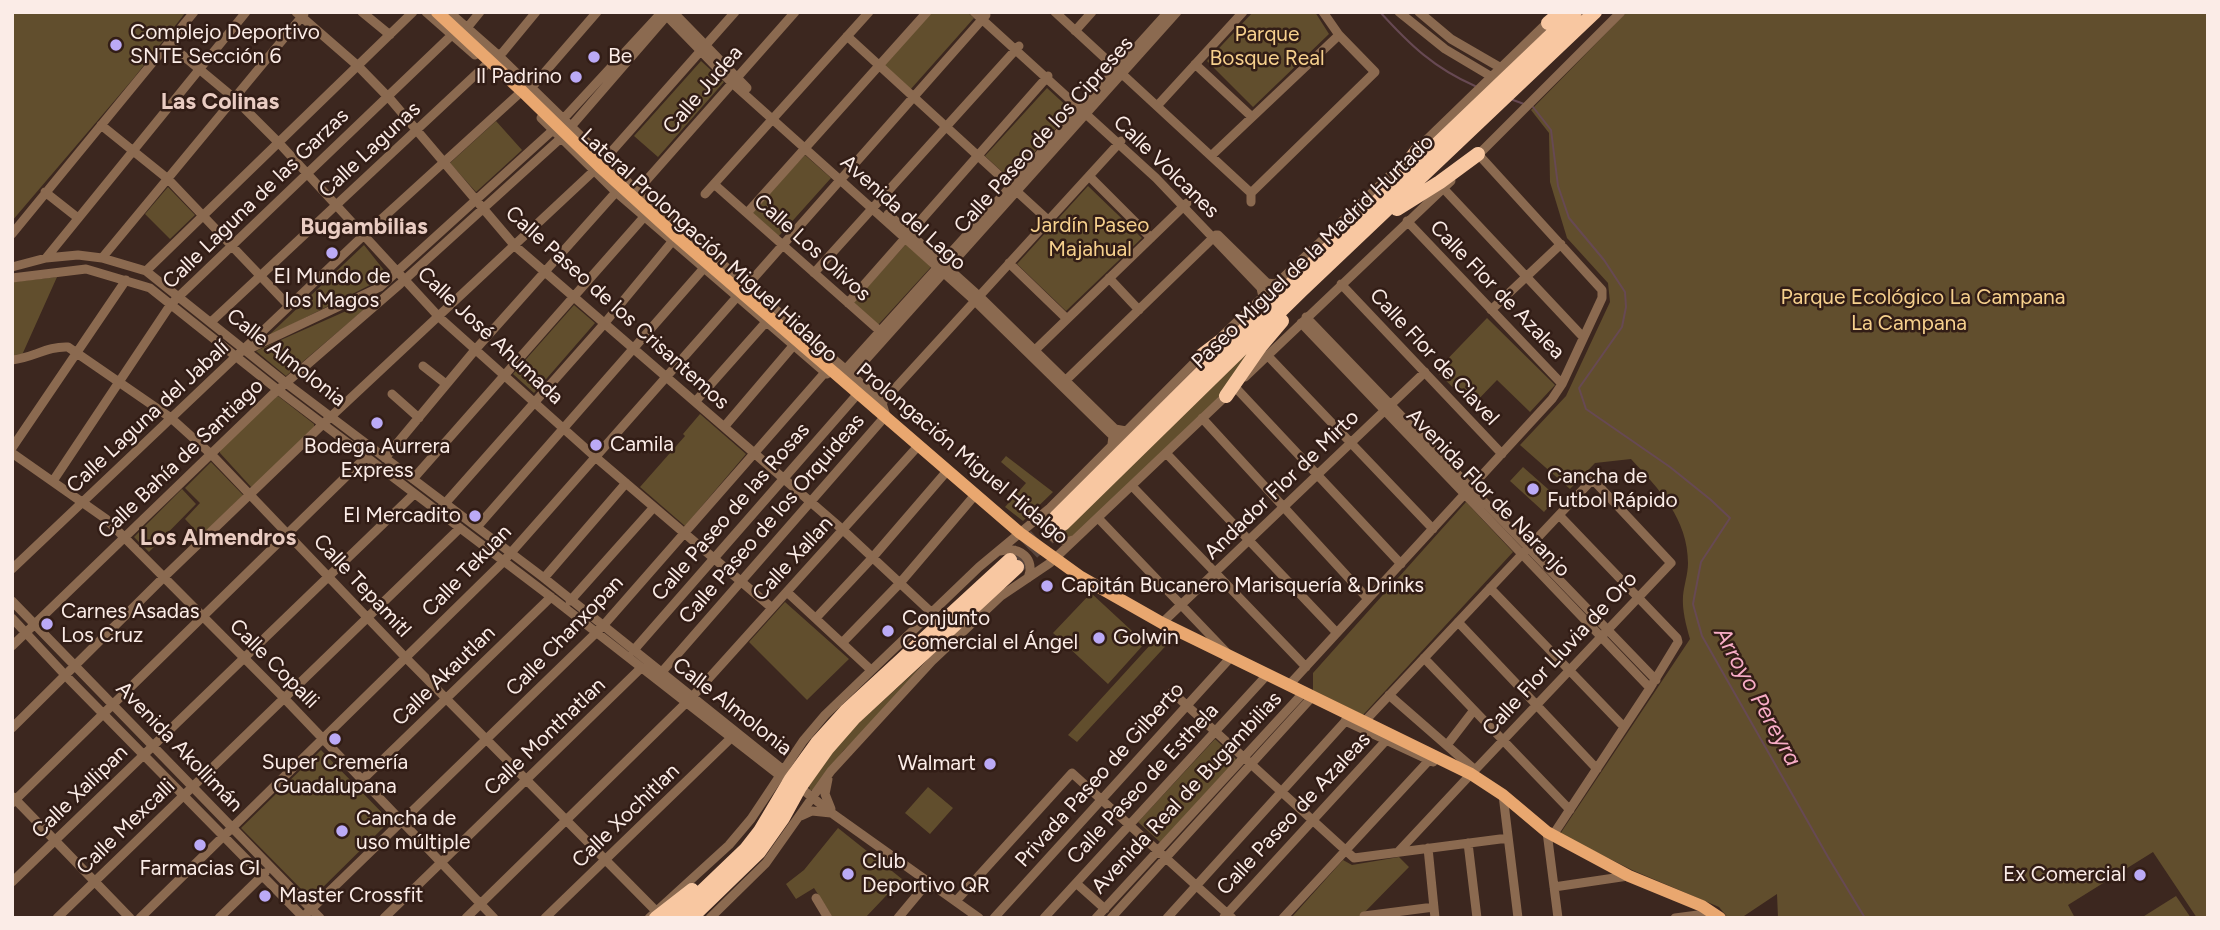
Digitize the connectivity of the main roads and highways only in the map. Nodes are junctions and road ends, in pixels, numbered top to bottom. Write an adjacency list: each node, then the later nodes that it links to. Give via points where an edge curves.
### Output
1 (437, 12): 16 (main road, Prolongación Miguel Hidalgo, via 674,239 1020,533 1081,577 1348,718 1471,774 1550,834)
2 (1575, 12): 4 (highway, Paseo Miguel de la Madrid Hurtado)
3 (1595, 12): 4 (highway, Paseo Miguel de la Madrid Hurtado)
4 (1492, 91): 7 (highway, Paseo Miguel de la Madrid Hurtado); 8 (highway, Paseo Miguel de la Madrid Hurtado)
5 (1419, 148): 7 (highway)
6 (1478, 154): 8 (highway)
7 (1372, 209): 10 (highway, Paseo Miguel de la Madrid Hurtado)
8 (1369, 226): 9 (highway, Paseo Miguel de la Madrid Hurtado)
9 (1302, 290): 10 (highway, Paseo Miguel de la Madrid Hurtado, via 1056,516); 12 (highway, via 1295,306)
10 (1265, 302): 11 (highway)
11 (1202, 355)
12 (1230, 391)
13 (1008, 560): 14 (highway, via 817,743 789,777)
14 (752, 851): 15 (highway); 17 (highway); 18 (highway); 19 (highway, via 752,869)
15 (654, 915)
16 (1717, 915)
17 (674, 918)
18 (691, 918)
19 (708, 918)

